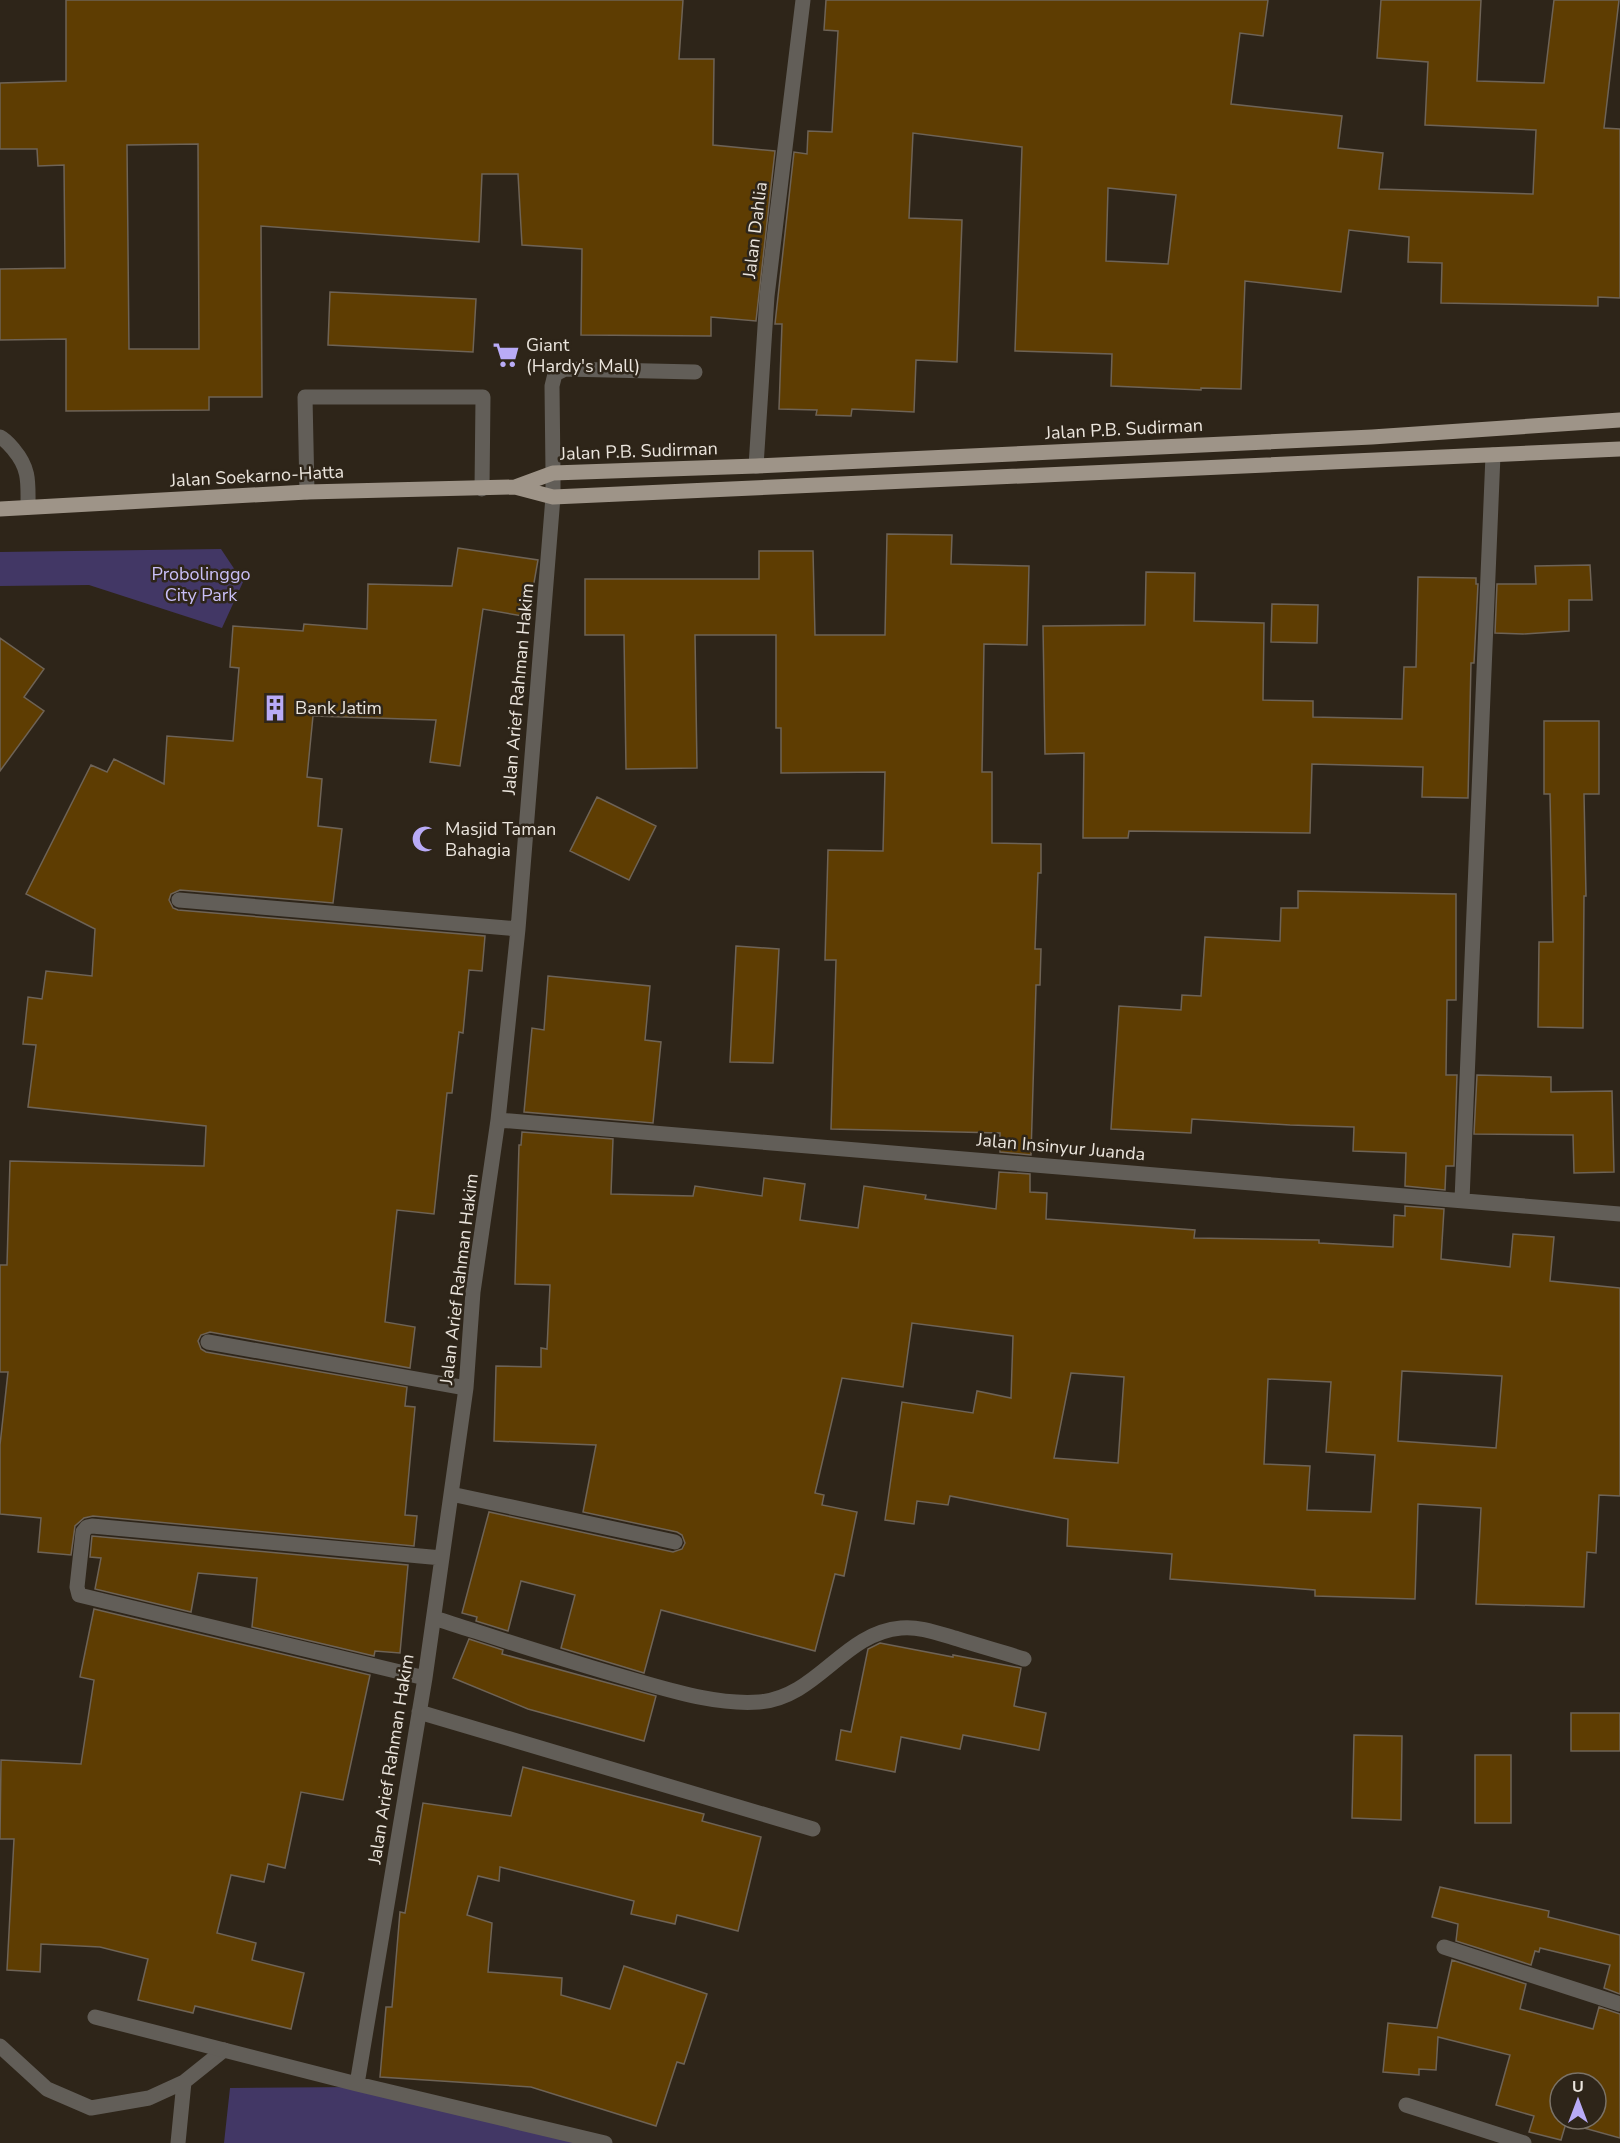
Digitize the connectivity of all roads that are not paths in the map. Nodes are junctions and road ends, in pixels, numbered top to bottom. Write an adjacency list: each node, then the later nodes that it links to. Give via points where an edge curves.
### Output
1 (803, 0): 7 (street, Jalan Dahlia, via 767,296)
2 (695, 372): 8 (street, Jalan Arief Rahman Hakim, via 565,369 555,374)
3 (1620, 420): 7 (main road, Jalan P.B. Sudirman, via 1372,437)
4 (0, 437): 13 (street, via 24,462)
5 (1620, 449): 6 (main road)
6 (1493, 455): 12 (main road); 18 (street)
7 (756, 466): 8 (main road, Jalan P.B. Sudirman)
8 (553, 473): 9 (main road, Jalan P.B. Sudirman); 12 (street, Jalan Arief Rahman Hakim)
9 (515, 488): 10 (main road, Jalan Soekarno-Hatta); 12 (main road)
10 (482, 489): 11 (main road, Jalan Soekarno-Hatta); 11 (street, via 483,397 305,396)
11 (307, 492): 13 (main road, Jalan Soekarno-Hatta)
12 (553, 497): 16 (street, Jalan Arief Rahman Hakim)
13 (28, 507): 14 (main road, Jalan Soekarno-Hatta)
14 (0, 509)
15 (179, 900): 16 (street)
16 (518, 930): 17 (street, Jalan Arief Rahman Hakim)
17 (498, 1120): 18 (street, Jalan Insinyur Juanda); 21 (street, Jalan Arief Rahman Hakim, via 474,1292)
18 (1462, 1200): 19 (street, Jalan Insinyur Juanda)
19 (1620, 1214)
20 (208, 1342): 21 (street)
21 (466, 1389): 22 (street, Jalan Arief Rahman Hakim)
22 (450, 1494): 23 (street); 24 (street, Jalan Arief Rahman Hakim)
23 (675, 1542)
24 (442, 1558): 25 (street, Jalan Arief Rahman Hakim); 27 (street, via 93,1526 83,1532 79,1595)
25 (434, 1618): 26 (street, via 581,1665 734,1702 785,1697 813,1681 859,1642 902,1627 924,1629); 27 (street, Jalan Arief Rahman Hakim)
26 (1024, 1659)
27 (425, 1677): 28 (street, Jalan Arief Rahman Hakim)
28 (419, 1712): 29 (street); 36 (street, Jalan Arief Rahman Hakim)
29 (813, 1829)
30 (1444, 1947): 31 (street)
31 (1620, 2004)
32 (95, 2017): 34 (street)
33 (0, 2046): 35 (street, via 46,2089 91,2108 149,2098)
34 (224, 2050): 35 (street); 36 (street)
35 (184, 2082): 38 (street)
36 (357, 2084): 39 (street)
37 (1406, 2104): 40 (street)
38 (178, 2143)
39 (605, 2143)
40 (1524, 2143)

